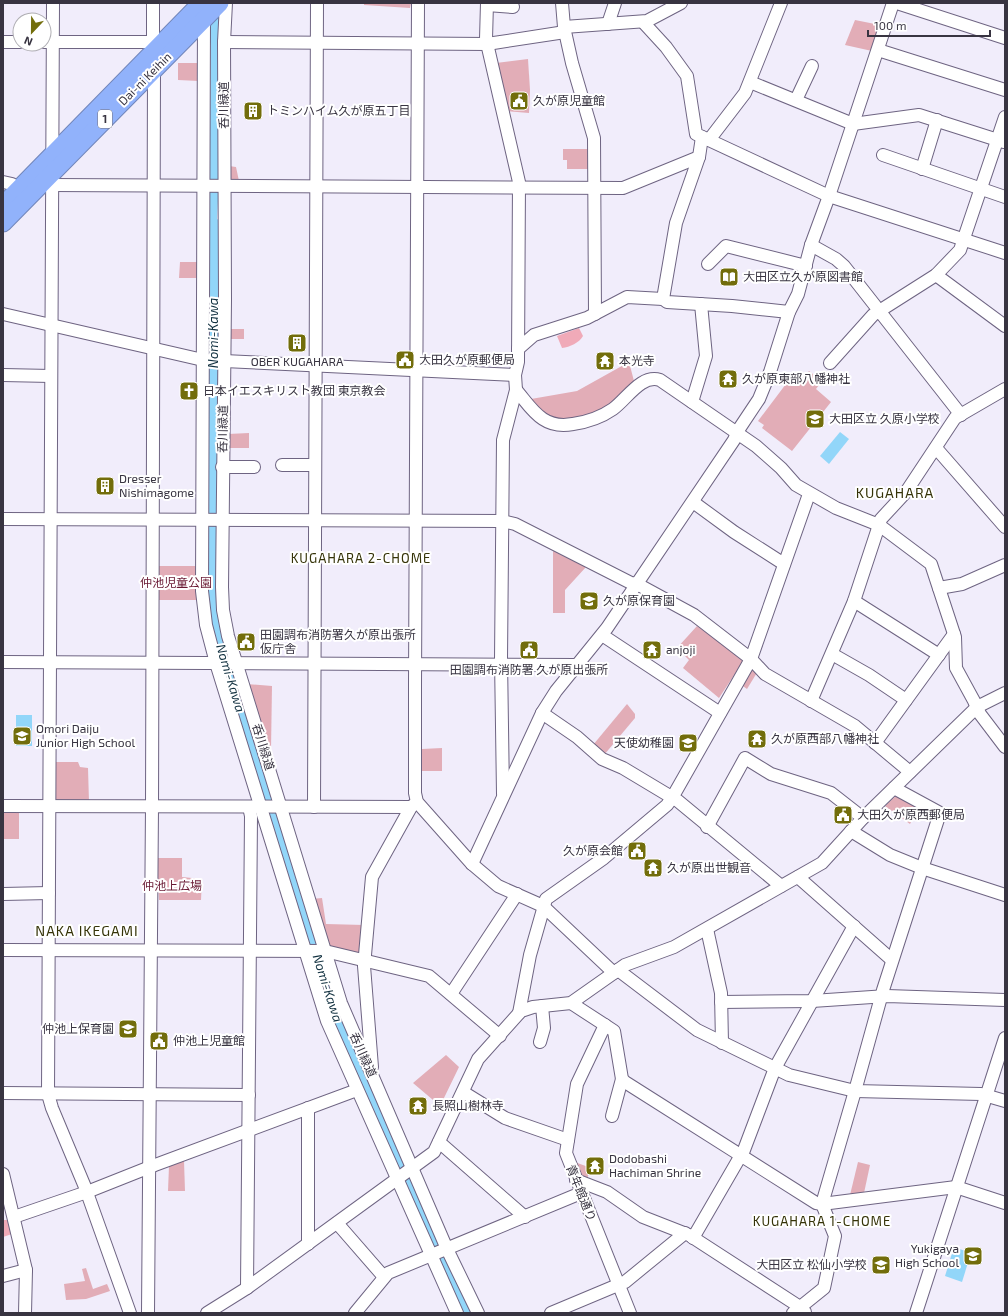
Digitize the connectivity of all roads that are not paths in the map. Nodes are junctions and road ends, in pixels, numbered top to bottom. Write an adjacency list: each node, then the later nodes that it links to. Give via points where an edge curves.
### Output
1 (153, 3): 22 (street)
2 (220, 3): 14 (highway, Dai-ni Keihin / 1)
3 (226, 3): 20 (street, 呑川緑道)
4 (317, 3): 21 (street)
5 (418, 3): 23 (street)
6 (562, 3): 17 (street)
7 (615, 3): 16 (street)
8 (681, 3): 15 (street)
9 (781, 3): 29 (street)
10 (893, 3): 25 (street)
11 (897, 3): 18 (street)
12 (487, 4): 13 (street); 24 (street)
13 (514, 7)
14 (204, 12): 22 (highway, Dai-ni Keihin / 1); 28 (highway, Dai-ni Keihin / 1); 44 (street)
15 (643, 22): 16 (street); 35 (street, via 666,47 687,76 696,134)
16 (608, 24): 17 (street)
17 (564, 30): 24 (street); 49 (street, via 594,138)
18 (1005, 38)
19 (52, 42): 22 (street)
20 (224, 42): 21 (street); 45 (street, 呑川緑道)
21 (316, 43): 23 (street); 46 (street)
22 (155, 44): 38 (highway, Dai-ni Keihin / 1)
23 (418, 44): 24 (street); 47 (street)
24 (487, 44): 48 (street)
25 (878, 50): 30 (street); 34 (street)
26 (48, 52): 38 (street)
27 (812, 66): 31 (street)
28 (154, 69): 41 (highway, Dai-ni Keihin / 1); 43 (street)
29 (750, 82): 31 (street); 35 (street, via 739,103)
30 (1005, 90)
31 (796, 100): 34 (street)
32 (1005, 117): 36 (street)
33 (937, 120): 34 (street, via 919,115); 36 (street); 40 (street)
34 (853, 124): 51 (street)
35 (705, 138): 39 (street); 51 (street)
36 (1001, 141): 50 (street)
37 (882, 155): 40 (street)
38 (52, 156): 41 (street); 42 (highway, Dai-ni Keihin / 1)
39 (699, 157): 49 (street, via 624,188); 61 (street, via 676,222)
40 (922, 169): 50 (street)
41 (52, 179): 43 (street); 54 (highway, Dai-ni Keihin / 1); 67 (street)
42 (10, 186): 53 (highway, Dai-ni Keihin / 1)
43 (153, 186): 44 (street); 69 (street)
44 (205, 186): 45 (street); 71 (street)
45 (223, 186): 46 (street); 72 (street, 呑川緑道)
46 (315, 186): 47 (street); 74 (street)
47 (418, 186): 48 (street); 75 (street)
48 (519, 187): 49 (street); 70 (street)
49 (593, 188): 66 (street)
50 (981, 189): 52 (street); 55 (street)
51 (829, 196): 55 (street); 56 (street)
52 (1005, 197)
53 (3, 205)
54 (3, 223)
55 (964, 239): 57 (street); 60 (street, via 960,250)
56 (811, 245): 59 (street); 64 (street, via 844,266)
57 (1005, 253)
58 (708, 264): 59 (street, via 726,246)
59 (806, 266): 63 (street, via 798,294)
60 (936, 275): 64 (street); 68 (street)
61 (663, 299): 62 (street, via 667,302); 66 (street, via 627,298)
62 (701, 304): 63 (street); 81 (street, via 706,356)
63 (789, 312): 83 (street, via 759,399)
64 (879, 312): 73 (street, via 873,314); 82 (street)
65 (3, 314): 67 (street)
66 (595, 314): 70 (street, via 534,335)
67 (51, 325): 69 (street); 78 (street)
68 (1005, 326)
69 (153, 349): 71 (street); 93 (street)
70 (518, 349): 77 (street)
71 (205, 360): 72 (street); 96 (street)
72 (222, 361): 74 (street); 88 (street, 呑川緑道)
73 (830, 362)
74 (316, 366): 75 (street); 86 (street)
75 (417, 370): 77 (street); 97 (street)
76 (3, 375): 78 (street)
77 (515, 375): 80 (street)
78 (52, 376): 92 (street)
79 (1005, 388): 82 (street)
80 (516, 390): 81 (street, via 542,418 558,425 590,422 613,409 642,382 652,378 660,380); 98 (street, via 503,440)
81 (692, 402): 83 (street)
82 (961, 415): 84 (street, via 955,418)
83 (737, 434): 89 (street, via 756,446 796,485); 90 (street)
84 (936, 448): 99 (street, via 906,492 881,519); 100 (street)
85 (282, 465): 86 (street)
86 (315, 465): 95 (street)
87 (254, 466): 88 (street)
88 (222, 467): 94 (street, 呑川緑道)
89 (809, 494): 99 (street); 101 (street)
90 (693, 502): 101 (street); 103 (street)
91 (3, 519): 92 (street)
92 (54, 519): 93 (street); 112 (street)
93 (152, 519): 96 (street); 113 (street)
94 (222, 519): 95 (street); 96 (street); 114 (street, 呑川緑道, via 223,610)
95 (315, 519): 97 (street); 116 (street)
96 (204, 520): 115 (street, via 202,591 206,625)
97 (416, 520): 98 (street); 117 (street)
98 (502, 521): 103 (street, via 515,524 631,583); 118 (street)
99 (879, 525): 104 (street, via 931,564); 105 (street)
100 (1005, 526)
101 (784, 564): 110 (street)
102 (1005, 565): 104 (street, via 962,584)
103 (638, 584): 107 (street); 110 (street, via 694,615)
104 (939, 588): 106 (street)
105 (854, 601): 108 (street); 109 (street)
106 (954, 634): 109 (street); 123 (street, via 956,668)
107 (602, 635): 119 (street); 125 (street)
108 (832, 654): 121 (street); 122 (street)
109 (938, 655): 121 (street)
110 (751, 659): 122 (street, via 765,674); 125 (street)
111 (3, 662): 112 (street)
112 (50, 662): 113 (street); 134 (street)
113 (151, 662): 115 (street); 135 (street)
114 (235, 662): 115 (street); 116 (street); 137 (street, 呑川緑道)
115 (217, 663): 136 (street)
116 (314, 664): 117 (street); 138 (street)
117 (415, 664): 118 (street); 132 (street)
118 (501, 664): 119 (street); 130 (street)
119 (576, 665): 124 (street)
120 (1005, 693): 123 (street)
121 (906, 700): 126 (street)
122 (811, 701): 126 (street, via 855,726)
123 (977, 707): 127 (street); 128 (street)
124 (542, 713): 130 (street); 131 (street, via 577,737 602,759)
125 (720, 713): 131 (street)
126 (875, 743): 128 (street)
127 (1005, 747)
128 (910, 772): 129 (street)
129 (894, 788): 139 (street); 143 (street, via 940,813)
130 (503, 797): 142 (street)
131 (672, 798): 140 (street); 150 (street, via 604,858 546,899)
132 (414, 804): 138 (street); 142 (street); 159 (street, via 372,877)
133 (3, 806): 134 (street)
134 (50, 806): 135 (street); 146 (street)
135 (152, 807): 136 (street); 155 (street)
136 (257, 807): 137 (street); 156 (street); 157 (street, via 251,816)
137 (280, 807): 138 (street); 158 (street, 呑川緑道)
138 (314, 807)
139 (863, 818): 140 (street, via 831,793 771,774 745,758); 141 (street)
140 (707, 827): 145 (street)
141 (851, 831): 143 (street, via 890,855); 144 (street, via 822,863)
142 (472, 864): 148 (street, via 498,886)
143 (922, 868): 149 (street); 160 (street)
144 (798, 877): 145 (street); 151 (street)
145 (781, 886): 152 (street)
146 (49, 893): 147 (street); 154 (street)
147 (3, 894)
148 (517, 894): 150 (street); 162 (street)
149 (1005, 895)
150 (544, 906): 161 (street); 169 (street, via 530,955)
151 (854, 926): 160 (street); 165 (street)
152 (707, 929): 161 (street, via 674,947 629,963); 166 (street)
153 (3, 950): 154 (street)
154 (49, 950): 155 (street); 182 (street)
155 (151, 950): 157 (street); 183 (street)
156 (306, 950): 157 (street); 158 (street); 178 (street, via 327,1021)
157 (249, 951): 184 (street)
158 (324, 951): 159 (street); 176 (street, 呑川緑道, via 341,1003)
159 (364, 960): 162 (street, via 429,976); 176 (street)
160 (892, 960): 163 (street)
161 (616, 972): 167 (street); 173 (street, via 697,1030)
162 (451, 994): 171 (street)
163 (882, 996): 164 (street); 165 (street); 179 (street)
164 (1005, 1000)
165 (812, 1001): 166 (street); 175 (street)
166 (721, 1002): 173 (street)
167 (571, 1003): 168 (street); 170 (street)
168 (542, 1006): 169 (street, via 526,1008); 172 (street, via 544,1028)
169 (519, 1013): 171 (street)
170 (605, 1025): 177 (street, via 614,1030); 190 (street, 青年館通り, via 577,1084)
171 (500, 1036): 180 (street, via 478,1059)
172 (540, 1042)
173 (722, 1042): 175 (street)
174 (1004, 1046): 185 (street)
175 (775, 1068): 179 (street, via 789,1075); 192 (street)
176 (373, 1077): 194 (street, 呑川緑道)
177 (622, 1079): 188 (street); 192 (street)
178 (357, 1090): 187 (street); 196 (street)
179 (856, 1091): 185 (street); 202 (street)
180 (463, 1092): 190 (street, via 505,1118); 191 (street)
181 (3, 1093): 182 (street)
182 (48, 1094): 183 (street); 199 (street)
183 (149, 1094): 184 (street); 193 (street)
184 (249, 1095): 189 (street)
185 (986, 1095): 186 (street); 198 (street)
186 (1005, 1101)
187 (308, 1108): 189 (street); 207 (street)
188 (612, 1116)
189 (248, 1131): 193 (street); 213 (street)
190 (568, 1140): 197 (street, 青年館通り, via 566,1153)
191 (439, 1142): 194 (street, via 434,1152); 203 (street)
192 (740, 1155): 202 (street, via 816,1203); 206 (street)
193 (150, 1167): 199 (street); 217 (street)
194 (411, 1168): 196 (street); 208 (street, 呑川緑道)
195 (3, 1174): 204 (street)
196 (398, 1178): 205 (street); 208 (street)
197 (576, 1180): 200 (street, 青年館通り); 206 (street, via 607,1192 643,1217)
198 (956, 1187): 201 (street); 202 (street); 224 (street)
199 (87, 1192): 204 (street); 216 (street)
200 (581, 1193): 203 (street); 212 (street, 青年館通り)
201 (1005, 1203)
202 (822, 1204): 214 (street, via 835,1236 832,1251 824,1288)
203 (524, 1217): 208 (street)
204 (14, 1218): 209 (street)
205 (337, 1223): 207 (street); 211 (street)
206 (689, 1235): 212 (street); 214 (street)
207 (308, 1244): 213 (street)
208 (439, 1252): 211 (street); 220 (street); 221 (street, 呑川緑道)
209 (26, 1270): 210 (street); 215 (street)
210 (3, 1276)
211 (384, 1277): 219 (street)
212 (619, 1285): 222 (street); 223 (street, 青年館通り)
213 (247, 1288): 218 (street)
214 (800, 1311)
215 (25, 1313)
216 (130, 1313)
217 (148, 1313)
218 (207, 1313)
219 (355, 1313)
220 (457, 1313)
221 (478, 1313)
222 (552, 1313)
223 (630, 1313)
224 (916, 1313)

